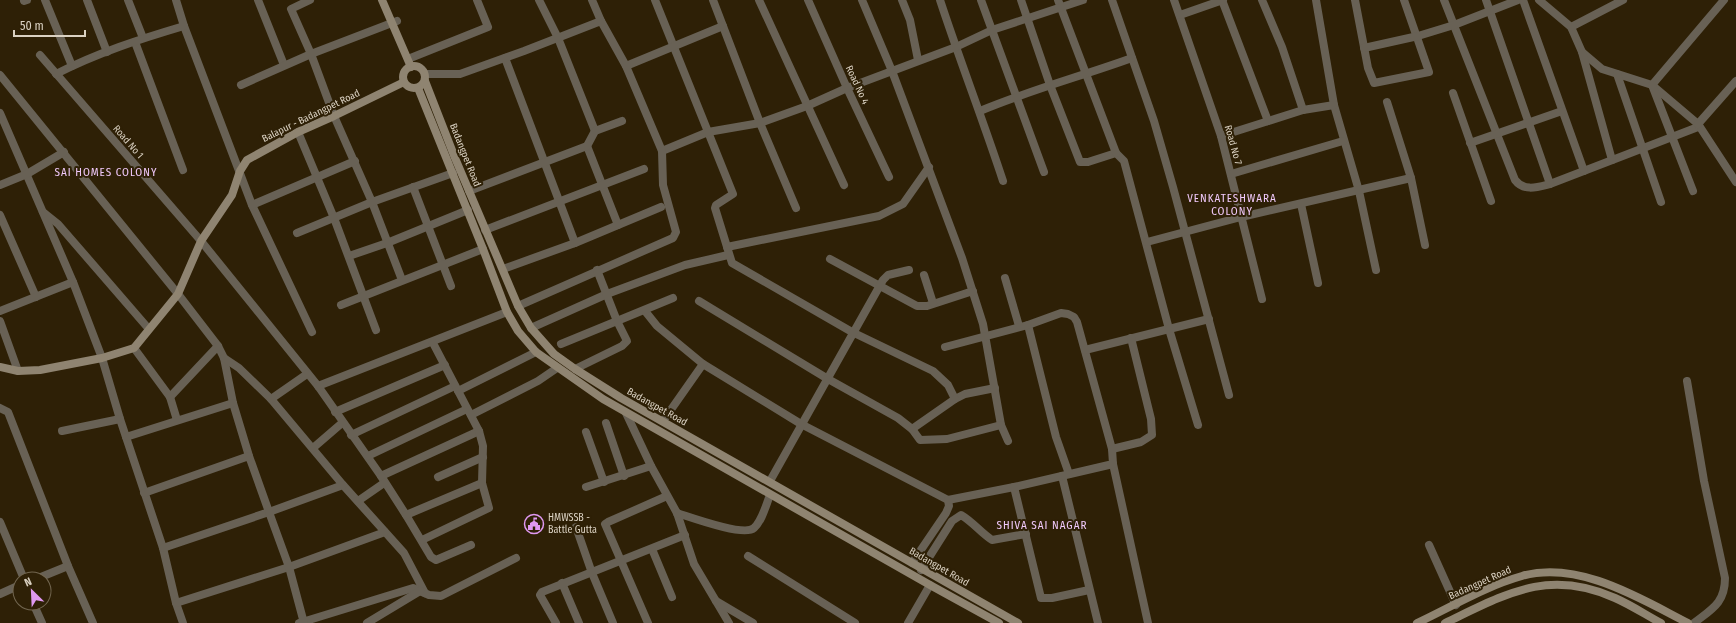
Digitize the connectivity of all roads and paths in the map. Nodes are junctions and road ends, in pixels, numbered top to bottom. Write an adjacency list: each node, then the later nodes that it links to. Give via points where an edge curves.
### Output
1 (45, 0): 61 (street)
2 (88, 0): 53 (street)
3 (128, 0): 49 (street)
4 (176, 0): 43 (street)
5 (258, 0): 62 (street)
6 (382, 0): 41 (main road)
7 (388, 0): 41 (main road)
8 (477, 0): 57 (street, via 488,27)
9 (539, 0): 48 (street)
10 (592, 0): 40 (street)
11 (655, 0): 50 (street)
12 (713, 0): 44 (street)
13 (759, 0): 82 (street)
14 (808, 0): 77 (street, Road No 4)
15 (862, 0): 65 (street)
16 (902, 0): 60 (street, via 910,20)
17 (940, 0): 51 (street)
18 (981, 0): 46 (street)
19 (1021, 0): 39 (street)
20 (1083, 0): 36 (street)
21 (1112, 0): 59 (street)
22 (1174, 0): 38 (street, Road No 7)
23 (1223, 0): 38 (street); 89 (street)
24 (1262, 0): 83 (street, via 1282,47)
25 (1316, 0): 81 (street)
26 (1355, 0): 52 (street)
27 (1404, 0): 47 (street)
28 (1444, 0): 42 (street)
29 (1486, 0): 37 (street)
30 (1518, 0): 37 (street)
31 (1523, 0): 85 (street)
32 (1539, 0): 45 (street)
33 (1623, 0): 45 (street)
34 (1724, 0): 75 (street)
35 (306, 1): 55 (street, via 291,9)
36 (1060, 4): 39 (street); 69 (street)
37 (1490, 11): 42 (street); 90 (street)
38 (1180, 15): 97 (street, Road No 7)
39 (1028, 18): 46 (street); 74 (street)
40 (601, 21): 48 (street); 63 (street)
41 (395, 22): 55 (street); 57 (main road)
42 (1454, 25): 47 (street); 96 (street)
43 (184, 26): 49 (street); 112 (street)
44 (723, 26): 50 (street); 91 (street)
45 (1572, 27): 54 (street)
46 (992, 30): 51 (street); 79 (street)
47 (1418, 36): 52 (street); 52 (street, via 1429,72 1374,83)
48 (558, 38): 58 (street); 93 (street)
49 (139, 40): 53 (street); 111 (street)
50 (674, 45): 63 (street); 95 (street)
51 (956, 47): 60 (street); 84 (street)
52 (1364, 48)
53 (107, 52): 61 (street)
54 (1582, 52): 67 (street, via 1602,69); 106 (street)
55 (311, 54): 62 (street); 87 (street)
56 (40, 55): 66 (street, Road No 1)
57 (410, 58): 64 (main road)
58 (505, 58): 70 (street, via 460,74); 108 (street)
59 (1132, 58): 69 (street); 147 (street, via 1154,121)
60 (918, 60): 65 (street)
61 (72, 66): 66 (street)
62 (284, 66): 73 (street)
63 (626, 66): 103 (street)
64 (414, 67): 70 (main road, via 422,69); 72 (main road, via 405,71)
65 (892, 71): 77 (street); 109 (street)
66 (56, 74): 149 (street, Road No 1)
67 (1617, 74): 75 (street); 102 (street)
68 (0, 75): 104 (street)
69 (1087, 75): 74 (street); 105 (street)
70 (425, 78): 76 (main road); 128 (main road, Badangpet Road)
71 (1736, 81): 92 (street)
72 (404, 82): 76 (main road, via 411,88); 87 (main road, Balapur - Badangpet Road)
73 (241, 84)
74 (1050, 85): 79 (street); 105 (street, via 1080,162)
75 (1652, 85): 92 (street); 98 (street)
76 (418, 88): 115 (main road, Badangpet Road)
77 (847, 88): 82 (street); 118 (street, Road No 4)
78 (1453, 93): 100 (street)
79 (1016, 96): 84 (street); 114 (street)
80 (1387, 102): 120 (street)
81 (1334, 105): 83 (street); 99 (street)
82 (807, 106): 91 (street); 126 (street)
83 (1303, 110): 89 (street)
84 (980, 111): 121 (street)
85 (1562, 111): 90 (street); 113 (street)
86 (0, 113): 116 (street)
87 (334, 116): 94 (main road, Balapur - Badangpet Road); 107 (street)
88 (622, 121): 93 (street)
89 (1268, 121): 97 (street)
90 (1530, 122): 96 (street); 123 (street)
91 (760, 123): 95 (street); 138 (street)
92 (1698, 126): 98 (street); 122 (street)
93 (595, 131): 101 (street)
94 (298, 132): 112 (main road, Balapur - Badangpet Road, via 257,153 247,160); 119 (street)
95 (708, 132): 103 (street); 155 (street, via 733,194 716,204 715,208)
96 (1498, 133): 100 (street); 123 (street, via 1518,183 1531,188)
97 (1221, 136): 117 (street, Road No 7)
98 (1672, 137): 102 (street); 130 (street)
99 (1343, 141): 117 (street); 129 (street)
100 (1470, 143): 131 (street)
101 (587, 146): 108 (street); 125 (street)
102 (1642, 148): 106 (street); 133 (street)
103 (662, 150): 160 (street, via 662,186 676,232 673,238)
104 (64, 152): 116 (street); 171 (street)
105 (1116, 154): 150 (street, via 1124,161)
106 (1612, 160): 113 (street)
107 (355, 161): 119 (street); 132 (street)
108 (544, 164): 128 (street); 134 (street)
109 (928, 167): 155 (street, via 903,204 879,216); 170 (street, via 949,218)
110 (644, 169): 125 (street)
111 (182, 170)
112 (240, 171): 136 (street); 149 (main road, Balapur - Badangpet Road, via 232,195)
113 (1584, 171): 123 (street)
114 (1044, 172)
115 (453, 173): 127 (street); 139 (main road, Badangpet Road)
116 (27, 174): 124 (street); 140 (street)
117 (1231, 174): 142 (street, Road No 7)
118 (889, 176)
119 (318, 177): 136 (street); 143 (street)
120 (1411, 178): 129 (street); 153 (street)
121 (1003, 181)
122 (1736, 182)
123 (1550, 184)
124 (0, 185)
125 (602, 185): 134 (street); 144 (street)
126 (844, 185)
127 (413, 187): 132 (street); 145 (street)
128 (469, 191): 146 (main road, Badangpet Road)
129 (1359, 191): 135 (street); 162 (street)
130 (1693, 191)
131 (1491, 201)
132 (372, 202): 143 (street); 151 (street)
133 (1661, 202)
134 (560, 203): 146 (street); 152 (street)
135 (1301, 204): 142 (street); 167 (street)
136 (252, 205): 193 (street)
137 (661, 207): 144 (street)
138 (796, 208)
139 (468, 210): 145 (street); 154 (main road, Badangpet Road)
140 (43, 211): 166 (street); 189 (street, via 58,224)
141 (0, 215): 174 (street)
142 (1241, 217): 147 (street); 176 (street, Road No 7)
143 (334, 218): 148 (street); 156 (street)
144 (618, 225): 152 (street)
145 (428, 227): 151 (street); 158 (street)
146 (485, 230): 159 (main road, Badangpet Road)
147 (1185, 232): 150 (street); 184 (street)
148 (297, 233)
149 (201, 241): 171 (main road, Balapur - Badangpet Road); 212 (street, Road No 1)
150 (1147, 242): 191 (street)
151 (387, 243): 156 (street); 165 (street)
152 (575, 243): 159 (street)
153 (1425, 245)
154 (484, 249): 158 (street); 183 (main road, Badangpet Road)
155 (727, 251): 172 (street); 194 (street, via 732,264)
156 (349, 256): 173 (street)
157 (830, 259): 168 (street)
158 (442, 265): 165 (street); 169 (street)
159 (503, 269): 180 (main road, Badangpet Road)
160 (597, 270): 172 (street); 180 (street)
161 (909, 270): 168 (street, via 888,275)
162 (1376, 270)
163 (924, 274): 178 (street)
164 (1004, 278): 188 (street)
165 (402, 280): 173 (street)
166 (73, 282): 174 (street); 204 (street)
167 (1318, 283)
168 (880, 285): 178 (street, via 917,306); 194 (street)
169 (451, 286)
170 (973, 291): 178 (street); 195 (street)
171 (178, 294): 189 (main road, Balapur - Badangpet Road); 199 (street)
172 (607, 294): 186 (street); 190 (street)
173 (363, 296): 179 (street); 192 (street)
174 (36, 297): 181 (street)
175 (673, 298): 182 (street)
176 (1262, 299)
177 (699, 301): 213 (street)
178 (933, 304)
179 (341, 305)
180 (518, 306): 190 (main road, Badangpet Road)
181 (0, 311)
182 (645, 311): 186 (street); 206 (street, via 656,326)
183 (507, 312): 197 (street); 203 (main road, Badangpet Road, via 518,331)
184 (1209, 319): 191 (street); 218 (street)
185 (0, 321): 211 (street)
186 (617, 321): 198 (street); 210 (street, via 627,341 625,344)
187 (1028, 325): 188 (street); 202 (street, via 1068,314 1077,322); 249 (street)
188 (1019, 326): 195 (street)
189 (148, 328): 201 (main road, Balapur - Badangpet Road)
190 (531, 328): 210 (main road, Badangpet Road, via 554,354)
191 (1169, 329): 196 (street); 234 (street)
192 (376, 330)
193 (312, 332)
194 (852, 332): 213 (street); 221 (street, via 933,372 948,385)
195 (984, 336): 200 (street); 217 (street)
196 (1131, 338): 202 (street); 243 (street, via 1152,434 1141,442)
197 (433, 343): 207 (street); 215 (street)
198 (561, 344)
199 (218, 346): 205 (street); 219 (street)
200 (945, 347)
201 (134, 348): 204 (main road); 219 (street)
202 (1085, 350): 243 (street)
203 (536, 352): 209 (main road, Badangpet Road); 216 (street)
204 (102, 358): 211 (main road, via 40,370); 227 (street)
205 (224, 358): 220 (street, via 239,368); 222 (street)
206 (704, 364): 229 (street); 232 (street)
207 (445, 366): 216 (street); 224 (street)
208 (0, 367): 211 (main road)
209 (557, 368): 225 (street, via 538,381); 226 (main road, Badangpet Road)
210 (575, 369): 229 (main road, Badangpet Road)
211 (18, 371)
212 (307, 374): 215 (street, Road No 1); 220 (street)
213 (828, 379): 232 (street); 235 (street, via 898,418)
214 (1687, 381): 320 (street, via 1704,481 1725,578 1725,590 1720,601)
215 (318, 386): 224 (street, Road No 1)
216 (457, 388): 225 (street); 239 (street)
217 (995, 388): 221 (street); 233 (street)
218 (1229, 395)
219 (170, 397): 228 (street)
220 (271, 399): 242 (street)
221 (955, 399): 235 (street)
222 (233, 402): 228 (street); 244 (street)
223 (0, 408): 281 (street, via 8,412)
224 (335, 412): 230 (street, Road No 1)
225 (469, 412): 237 (street); 245 (street)
226 (626, 413): 248 (street); 260 (main road, Badangpet Road)
227 (120, 419): 236 (street); 240 (street)
228 (177, 420): 240 (street)
229 (663, 421): 254 (main road, Badangpet Road)
230 (342, 423): 239 (street, Road No 1); 242 (street)
231 (606, 424): 250 (street)
232 (801, 424): 254 (street); 263 (street)
233 (1001, 425): 235 (street, via 947,439 920,440); 241 (street)
234 (1198, 425)
235 (912, 429)
236 (62, 431)
237 (479, 431): 246 (street, via 484,446); 252 (street)
238 (586, 432): 253 (street)
239 (351, 435): 245 (street, Road No 1)
240 (126, 437): 259 (street)
241 (1008, 441)
242 (313, 448): 256 (street)
243 (1112, 449): 247 (street)
244 (249, 456): 259 (street); 264 (street)
245 (368, 456): 252 (street, Road No 1)
246 (483, 457): 251 (street); 255 (street)
247 (1113, 464): 249 (street); 315 (street)
248 (651, 466): 250 (street); 261 (street)
249 (1065, 475): 258 (street); 290 (street)
250 (624, 476): 253 (street)
251 (438, 477)
252 (383, 480): 262 (street); 266 (street, Road No 1)
253 (604, 482): 257 (street)
254 (770, 482): 280 (main road, Badangpet Road)
255 (482, 483): 266 (street); 272 (street, via 489,508)
256 (343, 485): 262 (street); 264 (street)
257 (586, 487)
258 (1014, 487): 263 (street); 270 (street)
259 (144, 493): 275 (street)
260 (770, 495): 265 (street, via 758,522 749,531); 288 (main road, Badangpet Road)
261 (667, 496): 265 (street); 279 (street, via 605,524)
262 (358, 500): 269 (street)
263 (948, 500): 280 (street, via 946,513)
264 (269, 512): 275 (street); 282 (street)
265 (676, 514): 271 (street)
266 (406, 515): 272 (street, Road No 1)
267 (0, 522): 284 (street)
268 (576, 527): 286 (street)
269 (385, 532): 282 (street); 291 (street, via 404,553)
270 (1026, 534): 283 (street, via 992,540 961,515 952,521); 290 (street, via 1041,598)
271 (685, 535): 276 (street); 294 (street, via 694,564)
272 (422, 540): 273 (street, Road No 1, via 431,557 436,560)
273 (470, 545)
274 (1429, 546): 296 (street)
275 (163, 548): 295 (street)
276 (652, 548): 279 (street); 293 (street)
277 (748, 556): 311 (street)
278 (516, 558): 291 (street, via 441,596)
279 (621, 561): 286 (street); 308 (street)
280 (912, 563): 283 (main road, Badangpet Road)
281 (68, 566): 285 (street); 301 (street)
282 (289, 567): 295 (street); 303 (street)
283 (922, 570): 298 (main road, Badangpet Road)
284 (21, 571)
285 (52, 572)
286 (592, 573): 287 (street); 307 (street)
287 (562, 583): 305 (street, via 540,593); 306 (street)
288 (930, 585): 299 (main road, Badangpet Road); 312 (street)
289 (12, 589): 292 (street)
290 (1089, 590): 314 (street)
291 (422, 592): 303 (street, via 413,588); 304 (street)
292 (0, 594)
293 (672, 597)
294 (714, 599): 309 (street); 310 (street)
295 (176, 603): 302 (street)
296 (1456, 605): 316 (main road, Badangpet Road); 319 (main road, Badangpet Road, via 1524,575 1568,574 1593,579 1623,590)
297 (37, 611): 300 (street)
298 (998, 612): 299 (main road); 313 (main road, Badangpet Road)
299 (997, 622)
300 (42, 623)
301 (93, 623)
302 (183, 623)
303 (302, 623)
304 (367, 623)
305 (556, 623)
306 (579, 623)
307 (613, 623)
308 (648, 623)
309 (729, 623)
310 (753, 623)
311 (855, 623)
312 (908, 623)
313 (1018, 623)
314 (1098, 623)
315 (1148, 623)
316 (1417, 623)
317 (1445, 623): 318 (main road, Badangpet Road, via 1504,594 1558,584 1589,588 1616,598)
318 (1661, 623)
319 (1688, 623)
320 (1694, 623)

